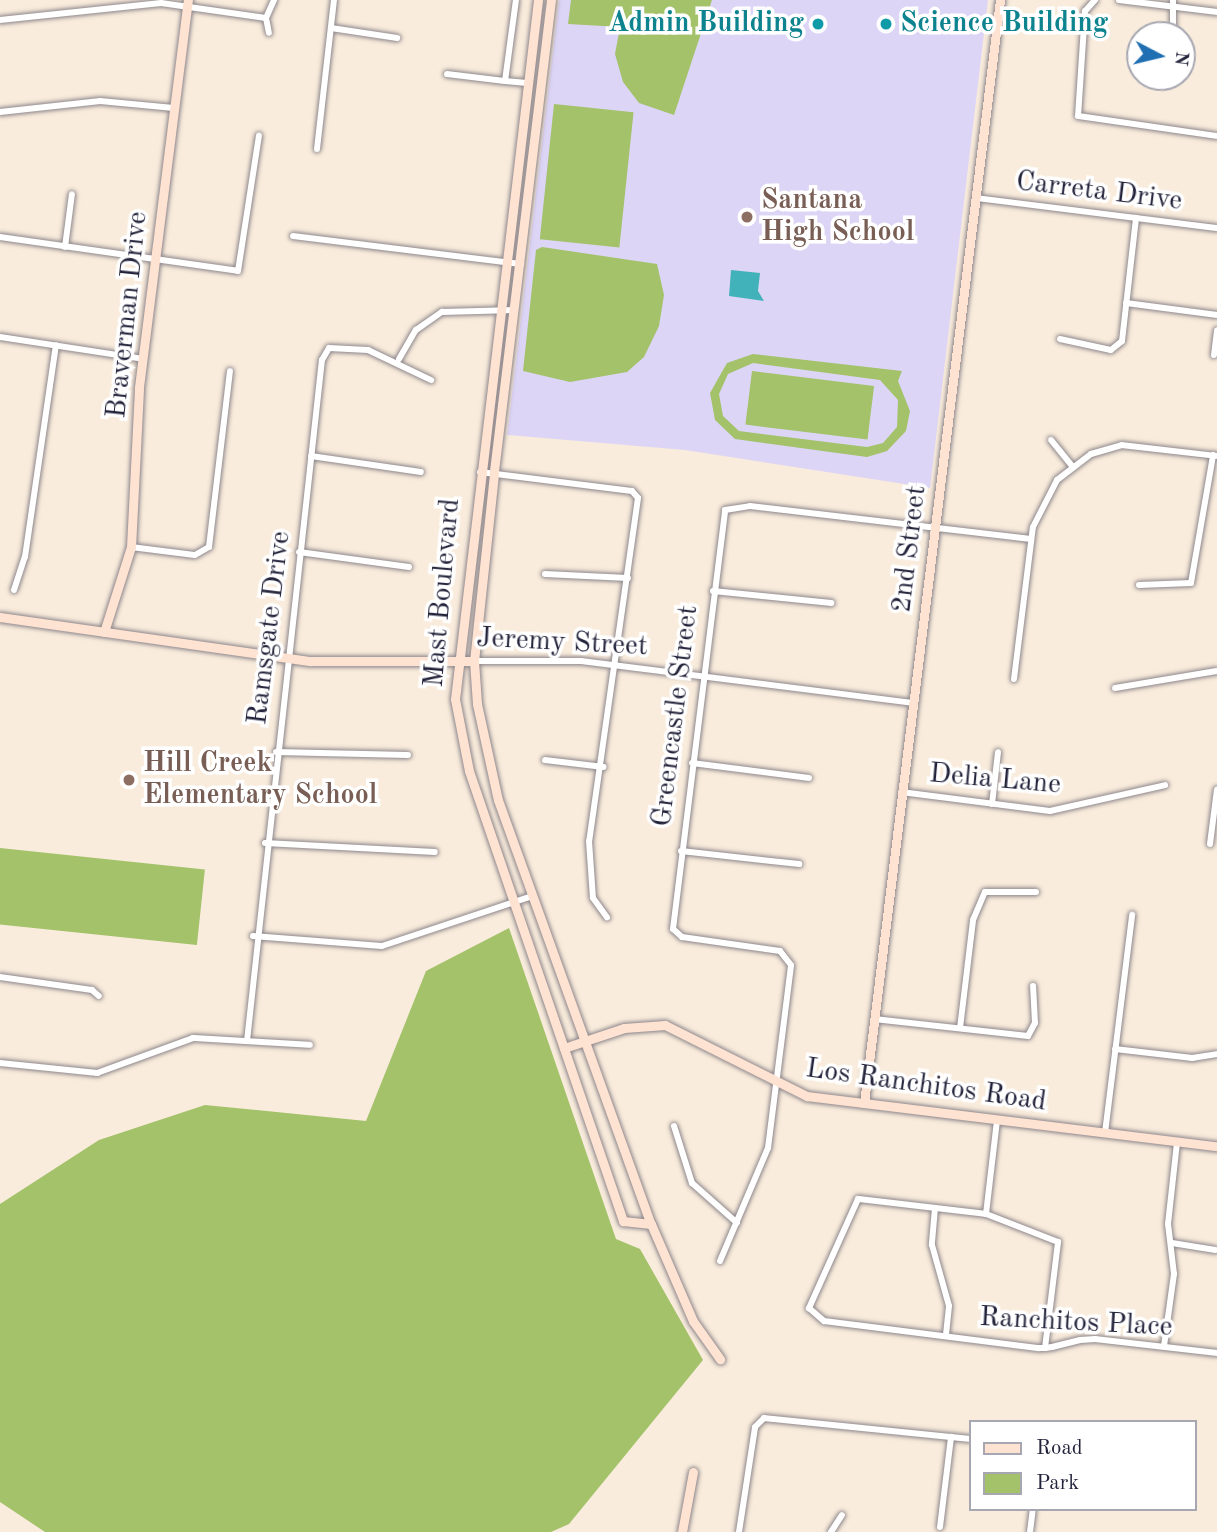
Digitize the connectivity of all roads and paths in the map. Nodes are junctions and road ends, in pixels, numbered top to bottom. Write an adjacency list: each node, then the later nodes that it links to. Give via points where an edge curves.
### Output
1 (274, 0): 12 (street)
2 (334, 0): 15 (street)
3 (516, 0): 19 (street)
4 (538, 0): 20 (street, Mast Boulevard)
5 (551, 0): 35 (street, Mast Boulevard)
6 (1000, 0): 27 (street, 2nd Street)
7 (1095, 0): 24 (street, via 1085,11 1074,109 1081,118)
8 (1119, 0): 10 (street)
9 (188, 3): 12 (street); 13 (street); 21 (street, Braverman Drive)
10 (1173, 3): 11 (street); 14 (street)
11 (1217, 12)
12 (266, 18): 16 (street)
13 (0, 20)
14 (1173, 21)
15 (331, 28): 17 (street); 25 (street)
16 (270, 33)
17 (397, 38)
18 (447, 74): 19 (street)
19 (505, 81): 20 (street)
20 (527, 83): 34 (street, Mast Boulevard)
21 (174, 108): 22 (street, via 100,101); 33 (street, Braverman Drive)
22 (0, 113)
23 (259, 136): 33 (street, via 238,271)
24 (1217, 136)
25 (317, 149)
26 (72, 194): 32 (street)
27 (976, 198): 28 (street, Carreta Drive); 56 (street, 2nd Street)
28 (1136, 218): 29 (street, Carreta Drive); 36 (street)
29 (1217, 228)
30 (293, 236): 34 (street)
31 (0, 237): 32 (street)
32 (65, 247): 33 (street)
33 (155, 261): 45 (street, Braverman Drive)
34 (505, 262): 35 (street); 37 (street, Mast Boulevard)
35 (521, 264): 38 (street, Mast Boulevard)
36 (1126, 303): 39 (street); 42 (street, via 1118,347)
37 (498, 310): 38 (street); 46 (street, via 458,307 435,315 411,336); 54 (street, Mast Boulevard)
38 (515, 310): 55 (street, Mast Boulevard)
39 (1217, 315)
40 (1217, 330): 44 (street)
41 (0, 337): 43 (street)
42 (1060, 340)
43 (56, 345): 45 (street); 64 (street, via 25,557)
44 (1214, 355)
45 (144, 359): 58 (street, Braverman Drive)
46 (399, 359): 48 (street); 50 (street, Ramsgate Drive, via 329,348)
47 (230, 371): 58 (street, via 209,547 195,555)
48 (432, 380)
49 (1051, 440): 52 (street)
50 (311, 456): 53 (street); 59 (street, Ramsgate Drive)
51 (1215, 456): 52 (street, via 1133,444 1101,450); 63 (street, via 1191,583)
52 (1072, 466): 57 (street, via 1044,497)
53 (421, 472)
54 (478, 472): 55 (street); 70 (street, Mast Boulevard)
55 (494, 474): 62 (street, via 635,494); 71 (street, Mast Boulevard)
56 (936, 529): 57 (street); 65 (street, Greencastle Street, via 730,506 721,520); 77 (street, 2nd Street)
57 (1031, 539): 75 (street)
58 (131, 547): 68 (street, Braverman Drive)
59 (299, 552): 60 (street); 69 (street, Ramsgate Drive)
60 (409, 567)
61 (545, 574): 62 (street)
62 (628, 578): 72 (street)
63 (1139, 585)
64 (14, 590)
65 (713, 591): 66 (street); 74 (street, Greencastle Street)
66 (831, 603)
67 (0, 617): 68 (street, Jeremy Street)
68 (104, 632): 69 (street, Jeremy Street)
69 (287, 658): 70 (street, Jeremy Street); 78 (street, Ramsgate Drive)
70 (456, 661): 71 (street, Jeremy Street); 96 (street, Mast Boulevard, via 461,742)
71 (474, 661): 72 (street, Jeremy Street); 95 (street, Mast Boulevard, via 483,750)
72 (617, 665): 74 (street, Jeremy Street); 83 (street)
73 (1217, 671): 76 (street)
74 (702, 676): 77 (street, Jeremy Street); 82 (street, Greencastle Street)
75 (1014, 679)
76 (1115, 688)
77 (912, 703): 87 (street, 2nd Street)
78 (276, 752): 80 (street); 89 (street, Ramsgate Drive)
79 (998, 752): 88 (street)
80 (408, 755)
81 (545, 760): 83 (street)
82 (692, 763): 84 (street); 91 (street, Greencastle Street)
83 (604, 767): 98 (street, via 589,841 593,898)
84 (809, 778)
85 (1165, 785): 88 (street, Delia Lane, via 1064,809)
86 (1217, 789): 90 (street)
87 (901, 792): 88 (street, Delia Lane); 103 (street, 2nd Street)
88 (992, 804)
89 (265, 843): 92 (street); 99 (street, Ramsgate Drive)
90 (1210, 844)
91 (681, 851): 93 (street); 112 (street, Greencastle Street, via 676,934 788,954)
92 (435, 852)
93 (799, 864)
94 (1036, 892): 104 (street, via 985,892 973,920)
95 (532, 896): 96 (street); 106 (street, Mast Boulevard)
96 (514, 902): 99 (street, via 382,946); 108 (street, Mast Boulevard)
97 (1132, 915): 109 (street)
98 (607, 917)
99 (253, 936): 105 (street, Ramsgate Drive)
100 (0, 977): 102 (street, via 92,990)
101 (1033, 986): 104 (street, via 1034,1023 1028,1036)
102 (99, 996)
103 (874, 1019): 104 (street); 113 (street, 2nd Street)
104 (960, 1028)
105 (247, 1041): 107 (street); 111 (street, via 175,1041 97,1073)
106 (585, 1041): 108 (street, Los Ranchitos Road); 112 (street, Los Ranchitos Road, via 633,1026 677,1028); 122 (street, Mast Boulevard)
107 (310, 1045)
108 (564, 1048): 122 (street, Mast Boulevard, via 623,1221)
109 (1115, 1049): 110 (street, via 1192,1058); 116 (street)
110 (1217, 1054)
111 (0, 1063)
112 (776, 1083): 113 (street, Los Ranchitos Road, via 807,1096); 121 (street, via 765,1160)
113 (864, 1103): 114 (street, Los Ranchitos Road)
114 (997, 1121): 116 (street, Los Ranchitos Road); 120 (street)
115 (674, 1126): 121 (street, via 692,1183)
116 (1105, 1133): 117 (street, Los Ranchitos Road)
117 (1177, 1142): 118 (street, Los Ranchitos Road); 123 (street, via 1168,1224)
118 (1217, 1146)
119 (935, 1208): 120 (street); 126 (street, via 932,1245 947,1292); 126 (street, Ranchitos Place, via 858,1199 810,1315)
120 (986, 1214): 128 (street, via 1058,1242)
121 (737, 1223): 125 (street)
122 (651, 1224): 130 (street, Mast Boulevard, via 692,1321)
123 (1172, 1243): 124 (street); 127 (street)
124 (1215, 1250)
125 (720, 1261)
126 (946, 1336): 128 (street, Ranchitos Place)
127 (1164, 1346): 128 (street, Ranchitos Place, via 1095,1339); 129 (street, Ranchitos Place)
128 (1045, 1348)
129 (1217, 1353)
130 (720, 1359)
131 (951, 1437): 132 (street); 136 (street); 138 (street, via 764,1418 755,1427)
132 (968, 1439)
133 (693, 1472): 137 (street)
134 (1033, 1511): 140 (street)
135 (842, 1515): 139 (street)
136 (940, 1527)
137 (682, 1532)
138 (739, 1532)
139 (831, 1532)
140 (1030, 1532)

